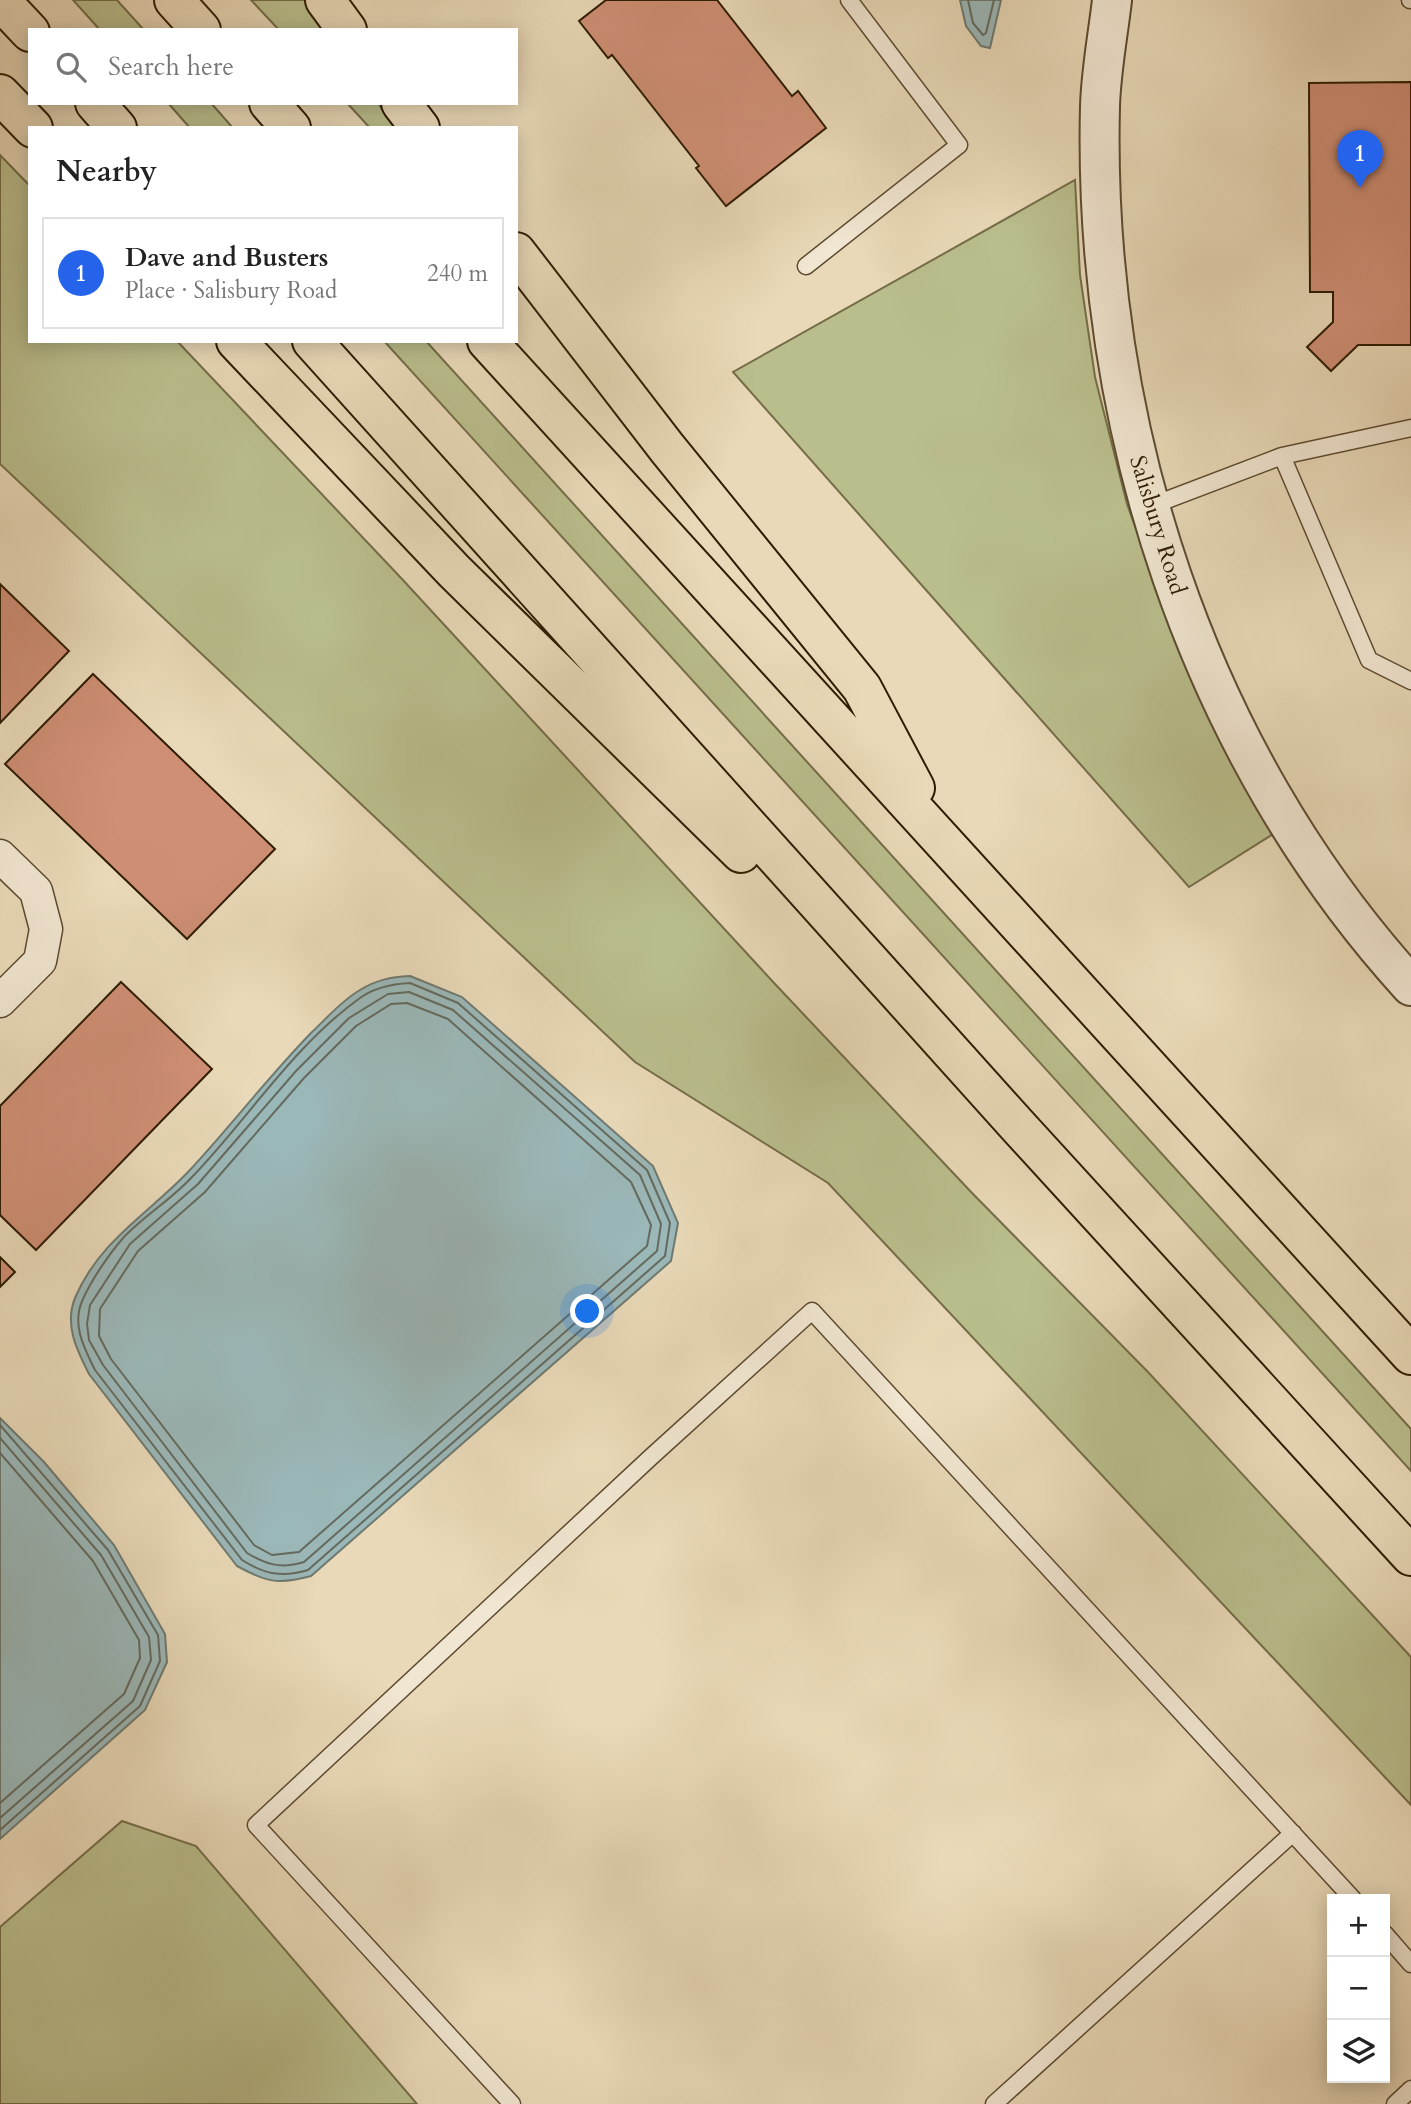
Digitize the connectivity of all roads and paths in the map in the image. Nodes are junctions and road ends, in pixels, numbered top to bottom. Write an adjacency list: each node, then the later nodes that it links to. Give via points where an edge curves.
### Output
1 (0, 0): 8 (highway)
2 (174, 0): 6 (highway)
3 (325, 0): 7 (highway)
4 (849, 0): 18 (lane, via 959,145)
5 (1112, 0): 24 (street, Salisbury Road, via 1100,103 1101,210 1115,351 1131,436)
6 (199, 28)
7 (346, 28)
8 (28, 30)
9 (0, 93): 13 (highway)
10 (97, 105): 14 (highway)
11 (271, 105): 15 (highway)
12 (403, 105): 16 (highway)
13 (31, 126)
14 (115, 126)
15 (289, 126)
16 (418, 126)
17 (518, 255): 26 (highway, via 667,448 862,688)
18 (806, 267)
19 (238, 343): 30 (highway, via 454,571)
20 (314, 343): 30 (highway)
21 (489, 343): 26 (highway)
22 (1411, 428): 23 (lane)
23 (1282, 456): 24 (lane); 25 (lane, via 1369,660)
24 (1151, 506): 28 (street, Salisbury Road, via 1215,689 1265,785 1311,864)
25 (1411, 681)
26 (941, 836): 31 (highway)
27 (0, 856): 29 (street, via 36,891 46,929 40,961)
28 (1411, 986)
29 (0, 1001)
30 (1017, 1125): 32 (highway)
31 (1411, 1355)
32 (1411, 1556)
33 (1293, 1833): 34 (lane); 38 (lane, via 812,1311 256,1825); 39 (lane)
34 (1348, 1894)
35 (1390, 1940): 36 (lane)
36 (1411, 1964)
37 (1411, 2089): 40 (lane)
38 (512, 2104)
39 (994, 2104)
40 (1395, 2104)

